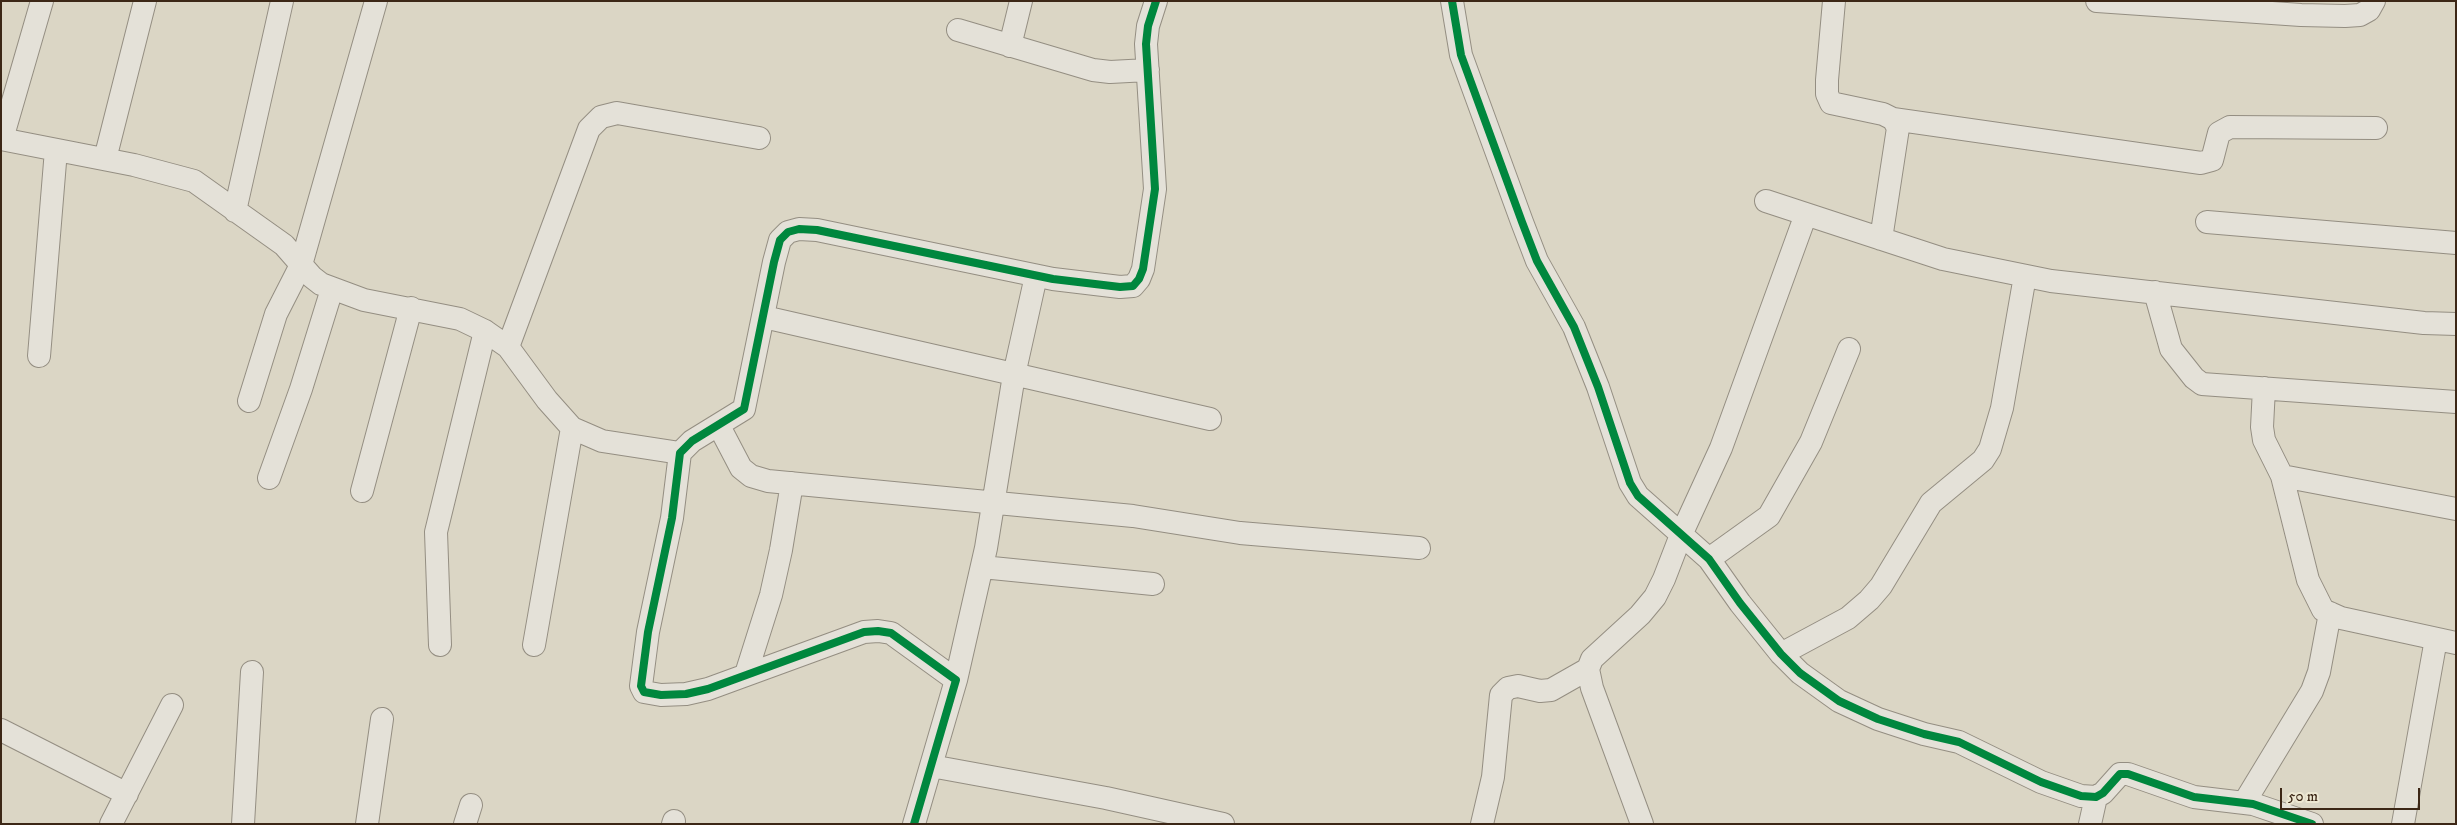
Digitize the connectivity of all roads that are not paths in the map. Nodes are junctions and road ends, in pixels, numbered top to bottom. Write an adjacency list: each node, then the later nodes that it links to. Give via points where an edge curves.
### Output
1 (42, 1): 17 (street)
2 (145, 1): 19 (street)
3 (282, 1): 21 (street)
4 (376, 1): 26 (street)
5 (1021, 1): 12 (street)
6 (1156, 1): 13 (street, via 1148,26)
7 (1452, 1): 52 (street, via 1461,55 1522,222 1537,261 1574,327 1598,386 1630,483 1638,496)
8 (1834, 1): 14 (street, via 1827,80 1831,103 1884,114)
9 (2097, 1): 10 (street, via 2301,16 2360,14 2369,10)
10 (2374, 1)
11 (958, 30): 12 (street)
12 (1010, 46): 13 (street, via 1093,70)
13 (1148, 70): 27 (street, via 1155,189 1139,279 1133,286 1120,288)
14 (1893, 119): 15 (street, via 2201,163 2212,160 2219,133 2230,127); 24 (street, via 1898,128 1898,138)
15 (2376, 128)
16 (759, 138): 35 (street, via 617,113 601,117 589,129)
17 (2, 139): 18 (street)
18 (56, 150): 19 (street); 37 (street)
19 (105, 159): 21 (street, via 194,181)
20 (1766, 201): 22 (street)
21 (235, 211): 26 (street, via 284,245)
22 (1806, 214): 24 (street); 52 (street, via 1721,448)
23 (2207, 222): 25 (street)
24 (1882, 239): 28 (street, via 1943,259)
25 (2456, 243)
26 (301, 265): 29 (street, via 312,277); 40 (street, via 276,314)
27 (1036, 276): 32 (street, via 799,229 788,232 780,240); 38 (street)
28 (2025, 276): 30 (street); 61 (street, via 2002,408 1990,449 1983,460 1931,503 1882,586 1869,600 1848,618)
29 (332, 289): 31 (street, via 364,300); 47 (street)
30 (2155, 292): 33 (street); 39 (street, via 2171,349 2194,378 2202,384)
31 (411, 308): 34 (street, via 460,320); 49 (street)
32 (764, 317): 38 (street); 43 (street, via 744,410)
33 (2456, 324)
34 (485, 331): 35 (street); 60 (street, via 436,532)
35 (508, 347): 44 (street)
36 (1849, 349): 54 (street, via 1811,442 1769,516)
37 (39, 356)
38 (1014, 375): 42 (street); 50 (street)
39 (2264, 388): 41 (street); 46 (street, via 2264,440)
40 (248, 401)
41 (2456, 402)
42 (1210, 419)
43 (718, 426): 45 (street, via 692,440); 48 (street, via 741,468 751,476)
44 (572, 428): 45 (street, via 602,440); 59 (street)
45 (680, 453): 64 (street, via 672,518 648,632 641,686 650,694 686,694)
46 (2282, 476): 51 (street); 57 (street, via 2308,580 2323,610)
47 (270, 478)
48 (792, 483): 50 (street); 64 (street, via 771,596)
49 (362, 491)
50 (994, 501): 53 (street, via 1133,516 1240,533); 55 (street)
51 (2456, 509)
52 (1681, 535): 54 (street); 62 (street, via 1655,597 1592,658)
53 (1419, 548)
54 (1709, 558): 61 (street)
55 (982, 567): 56 (street); 65 (street)
56 (1153, 584)
57 (2330, 613): 58 (street, via 2340,618); 72 (street, via 2319,672 2312,691)
58 (2446, 641): 83 (street)
59 (534, 645)
60 (440, 646)
61 (1781, 654): 71 (street, via 1800,673 1839,701 1878,719 1959,742 2041,782 2082,796)
62 (1588, 669): 79 (street, via 1551,690 1518,686 1501,694 1493,777); 80 (street)
63 (252, 672): 75 (street)
64 (746, 674): 65 (street, via 856,634 878,631 891,633)
65 (956, 680): 69 (street)
66 (172, 705): 70 (street)
67 (382, 719): 76 (street)
68 (1, 730): 70 (street)
69 (931, 766): 73 (street, via 1106,798); 77 (street)
70 (127, 794): 74 (street)
71 (2096, 797): 72 (street, via 2120,774 2128,774 2194,797); 81 (street)
72 (2244, 803): 82 (street)
73 (1195, 821): 78 (street)
74 (111, 824)
75 (243, 824)
76 (368, 824)
77 (914, 824)
78 (1222, 824)
79 (1482, 824)
80 (1642, 824)
81 (2090, 824)
82 (2312, 824)
83 (2403, 824)

